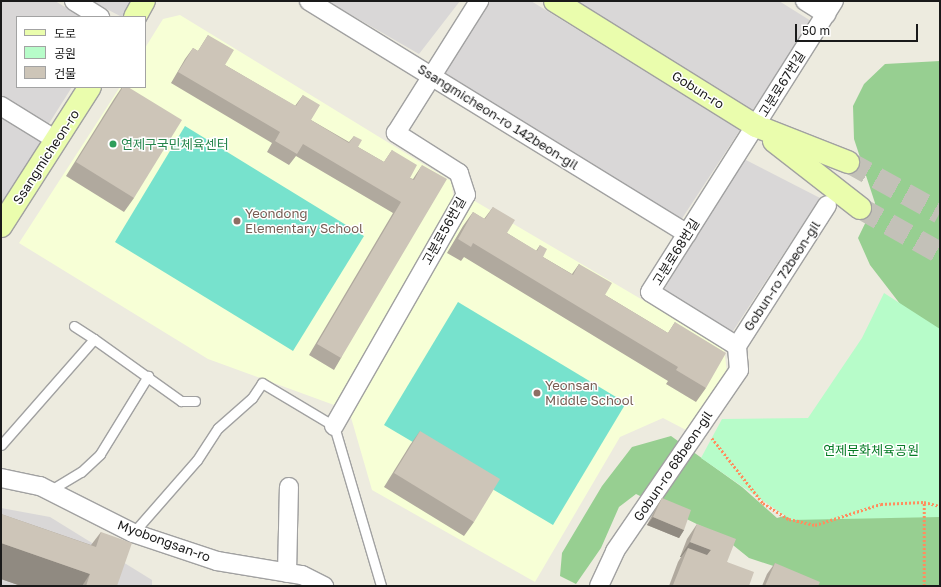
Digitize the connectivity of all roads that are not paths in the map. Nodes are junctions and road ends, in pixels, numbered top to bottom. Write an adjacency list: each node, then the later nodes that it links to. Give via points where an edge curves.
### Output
1 (74, 1): 8 (street)
2 (144, 1): 9 (main road)
3 (309, 1): 10 (street, Ssangmicheon-ro 142beon-gil)
4 (479, 1): 10 (street, 고분로56번길)
5 (555, 1): 13 (main road, Gobun-ro)
6 (805, 1): 7 (street)
7 (830, 8): 13 (street, 고분로67번길)
8 (98, 16)
9 (135, 16)
10 (432, 75): 19 (street, Ssangmicheon-ro 142beon-gil); 25 (street, 고분로56번길, via 396,133 459,173 466,195)
11 (89, 88): 14 (main road, Ssangmicheon-ro)
12 (1, 106): 14 (street)
13 (756, 126): 15 (main road, Gobun-ro); 17 (main road); 19 (street, 고분로68번길)
14 (56, 140): 18 (main road, Ssangmicheon-ro)
15 (848, 162)
16 (827, 205): 22 (street, Gobun-ro 72beon-gil)
17 (860, 208)
18 (1, 226)
19 (687, 234): 22 (street, 고분로68번길, via 650,292)
20 (74, 326): 21 (lane)
21 (94, 339): 23 (lane); 26 (lane)
22 (737, 346): 34 (street, Gobun-ro 68beon-gil, via 739,370 615,551)
23 (148, 376): 24 (lane, via 181,401); 29 (lane, via 100,454 81,472)
24 (195, 401)
25 (334, 426): 30 (lane, via 262,382 252,398 218,428 198,460); 33 (lane)
26 (1, 445)
27 (1, 478): 29 (street, Myobongsan-ro)
28 (289, 488): 31 (street)
29 (49, 491): 30 (street, Myobongsan-ro)
30 (134, 533): 31 (street, Myobongsan-ro, via 217,561)
31 (287, 573): 32 (street, Myobongsan-ro, via 302,575)
32 (324, 586)
33 (381, 586)
34 (599, 586)

